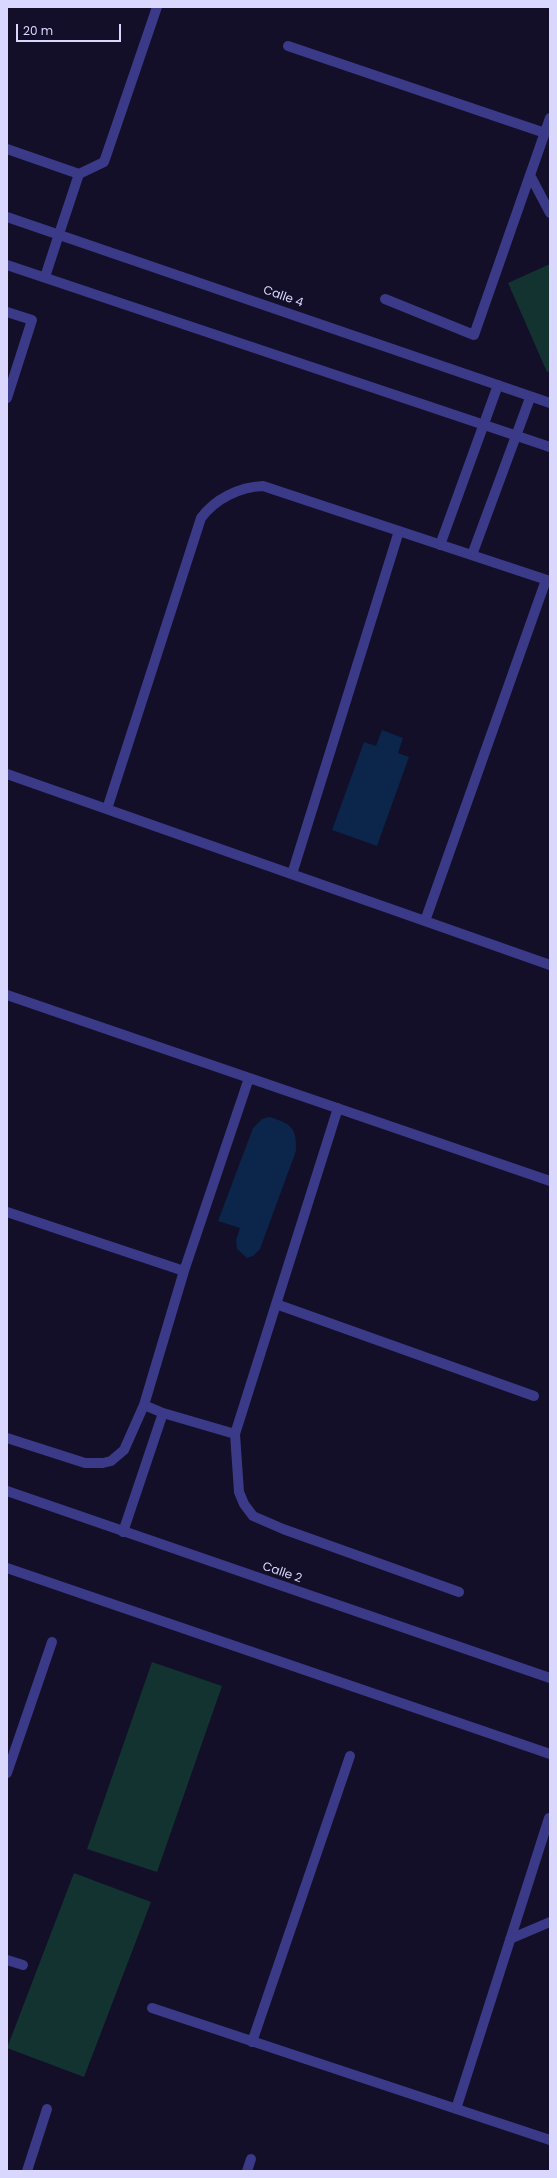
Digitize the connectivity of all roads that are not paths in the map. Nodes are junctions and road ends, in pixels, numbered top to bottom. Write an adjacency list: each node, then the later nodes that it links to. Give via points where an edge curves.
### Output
1 (157, 7): 6 (street, via 104,162)
2 (288, 46): 4 (street)
3 (550, 118): 4 (street)
4 (545, 133): 7 (street)
5 (7, 149): 6 (street)
6 (79, 174): 10 (street)
7 (530, 175): 8 (street); 13 (street, via 474,335)
8 (550, 213)
9 (7, 217): 10 (street, Calle 4)
10 (60, 234): 12 (street); 15 (street, Calle 4)
11 (7, 264): 12 (street)
12 (45, 277): 19 (street)
13 (385, 299)
14 (7, 312): 16 (street, via 32,320)
15 (498, 385): 17 (street, Calle 4); 19 (street)
16 (7, 398)
17 (530, 398): 18 (street, Calle 4); 20 (street)
18 (550, 403)
19 (483, 426): 20 (street); 23 (street)
20 (515, 436): 21 (street); 24 (street)
21 (550, 447)
22 (399, 531): 23 (street); 27 (street, via 263,486 248,487 216,502 207,510 201,518); 28 (street)
23 (440, 545): 24 (street)
24 (472, 555): 25 (street)
25 (548, 581): 29 (street)
26 (7, 774): 27 (street)
27 (107, 809): 28 (street)
28 (292, 874): 29 (street)
29 (425, 921): 30 (street)
30 (550, 965)
31 (7, 995): 32 (street)
32 (249, 1078): 33 (street); 36 (street)
33 (338, 1108): 34 (street); 37 (street)
34 (550, 1181)
35 (7, 1212): 36 (street)
36 (184, 1271): 39 (street)
37 (276, 1304): 38 (street); 41 (street)
38 (534, 1396)
39 (144, 1405): 40 (street); 42 (street, via 124,1450 111,1461 103,1463 85,1463 69,1459)
40 (163, 1413): 41 (street); 44 (street)
41 (235, 1434): 46 (street, via 239,1492 253,1516)
42 (7, 1438)
43 (7, 1490): 44 (street, Calle 2)
44 (123, 1532): 48 (street, Calle 2)
45 (7, 1568): 49 (street)
46 (459, 1592)
47 (52, 1642): 51 (street)
48 (550, 1678)
49 (550, 1754)
50 (350, 1756): 58 (street)
51 (7, 1773)
52 (549, 1818): 54 (street)
53 (550, 1922): 54 (street)
54 (510, 1939): 60 (street)
55 (7, 1960): 56 (street)
56 (23, 1965)
57 (152, 2008): 58 (street)
58 (252, 2042): 60 (street)
59 (47, 2109): 63 (street)
60 (456, 2109): 61 (street)
61 (550, 2140)
62 (251, 2159): 64 (street)
63 (27, 2171)
64 (247, 2171)

